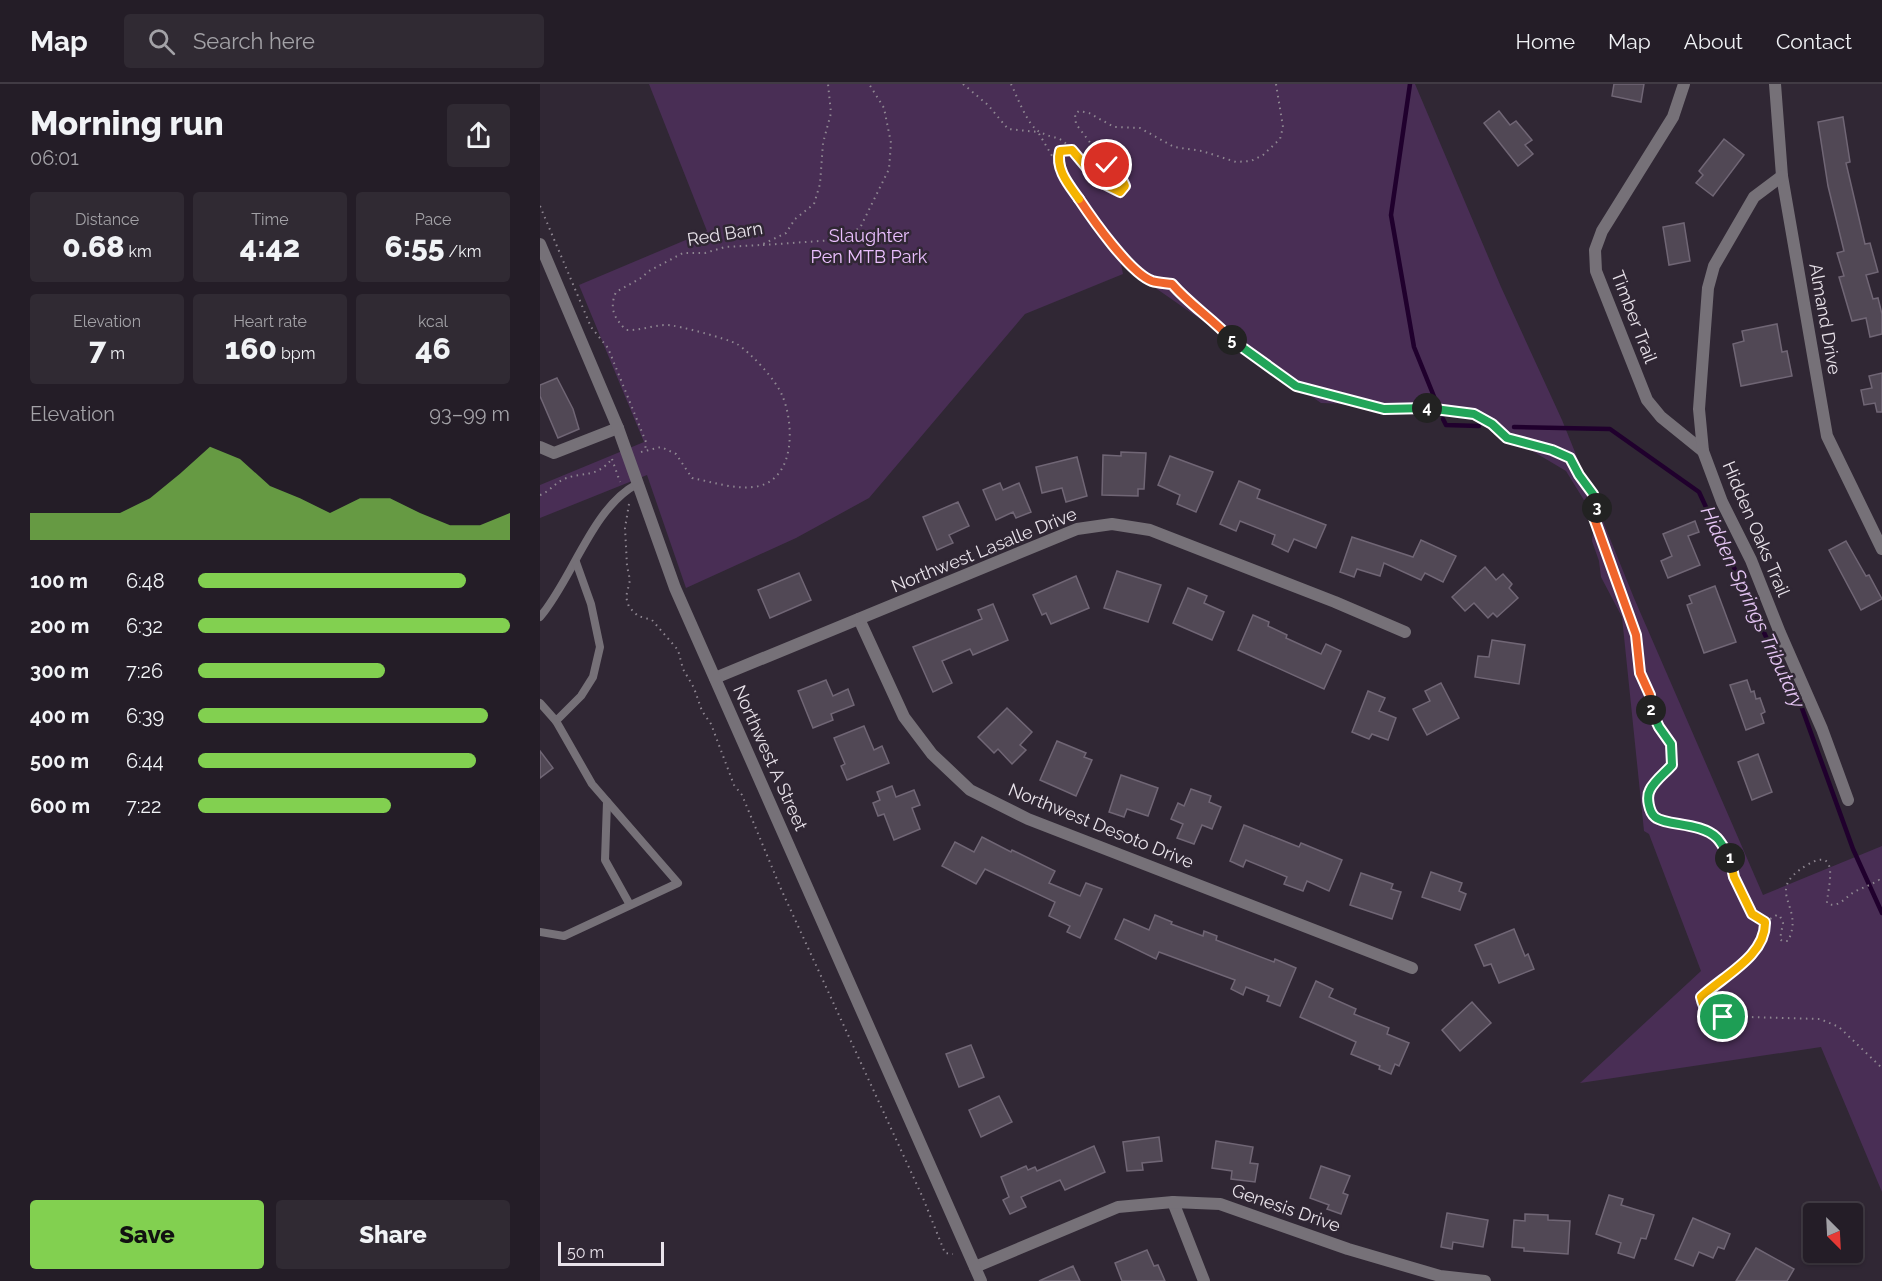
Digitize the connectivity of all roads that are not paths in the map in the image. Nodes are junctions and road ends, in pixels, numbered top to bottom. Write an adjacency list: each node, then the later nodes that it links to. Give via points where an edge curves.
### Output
1 (1684, 84): 8 (street, Timber Trail, via 1673,117 1594,250 1596,271 1647,400 1661,417)
2 (1775, 84): 3 (street, Almand Drive)
3 (1782, 176): 8 (street, Hidden Oaks Trail, via 1754,197 1714,266 1708,288 1699,409); 10 (street, Almand Drive, via 1827,436)
4 (540, 244): 5 (street, Northwest A Street)
5 (545, 267): 6 (street, Northwest A Street)
6 (618, 428): 7 (street, via 554,453); 9 (street, Northwest A Street)
7 (540, 447)
8 (1703, 451): 18 (street, Hidden Oaks Trail, via 1822,729)
9 (637, 484): 11 (lane, via 624,491 602,518); 15 (street, Northwest A Street, via 675,588)
10 (1882, 549)
11 (576, 562): 12 (lane); 17 (lane, via 591,604 600,647 593,677)
12 (540, 617)
13 (859, 619): 14 (street, Northwest Lasalle Drive, via 1077,529 1112,524 1150,530); 15 (street, Northwest Lasalle Drive); 22 (street, Northwest Desoto Drive, via 904,717 932,754 970,790 1028,819)
14 (1405, 632)
15 (715, 678): 24 (street, Northwest A Street)
16 (540, 703): 17 (lane)
17 (555, 721): 19 (lane, via 592,784)
18 (1848, 800)
19 (608, 802): 20 (lane, via 604,860); 20 (lane, via 678,884)
20 (630, 905): 21 (lane, via 564,936)
21 (540, 932)
22 (1412, 968)
23 (1173, 1202): 24 (street, Genesis Drive, via 1118,1207); 26 (street); 27 (street, Genesis Drive, via 1220,1204 1428,1273)
24 (975, 1267): 25 (street, Northwest A Street)
25 (981, 1281)
26 (1204, 1281)
27 (1485, 1281)

